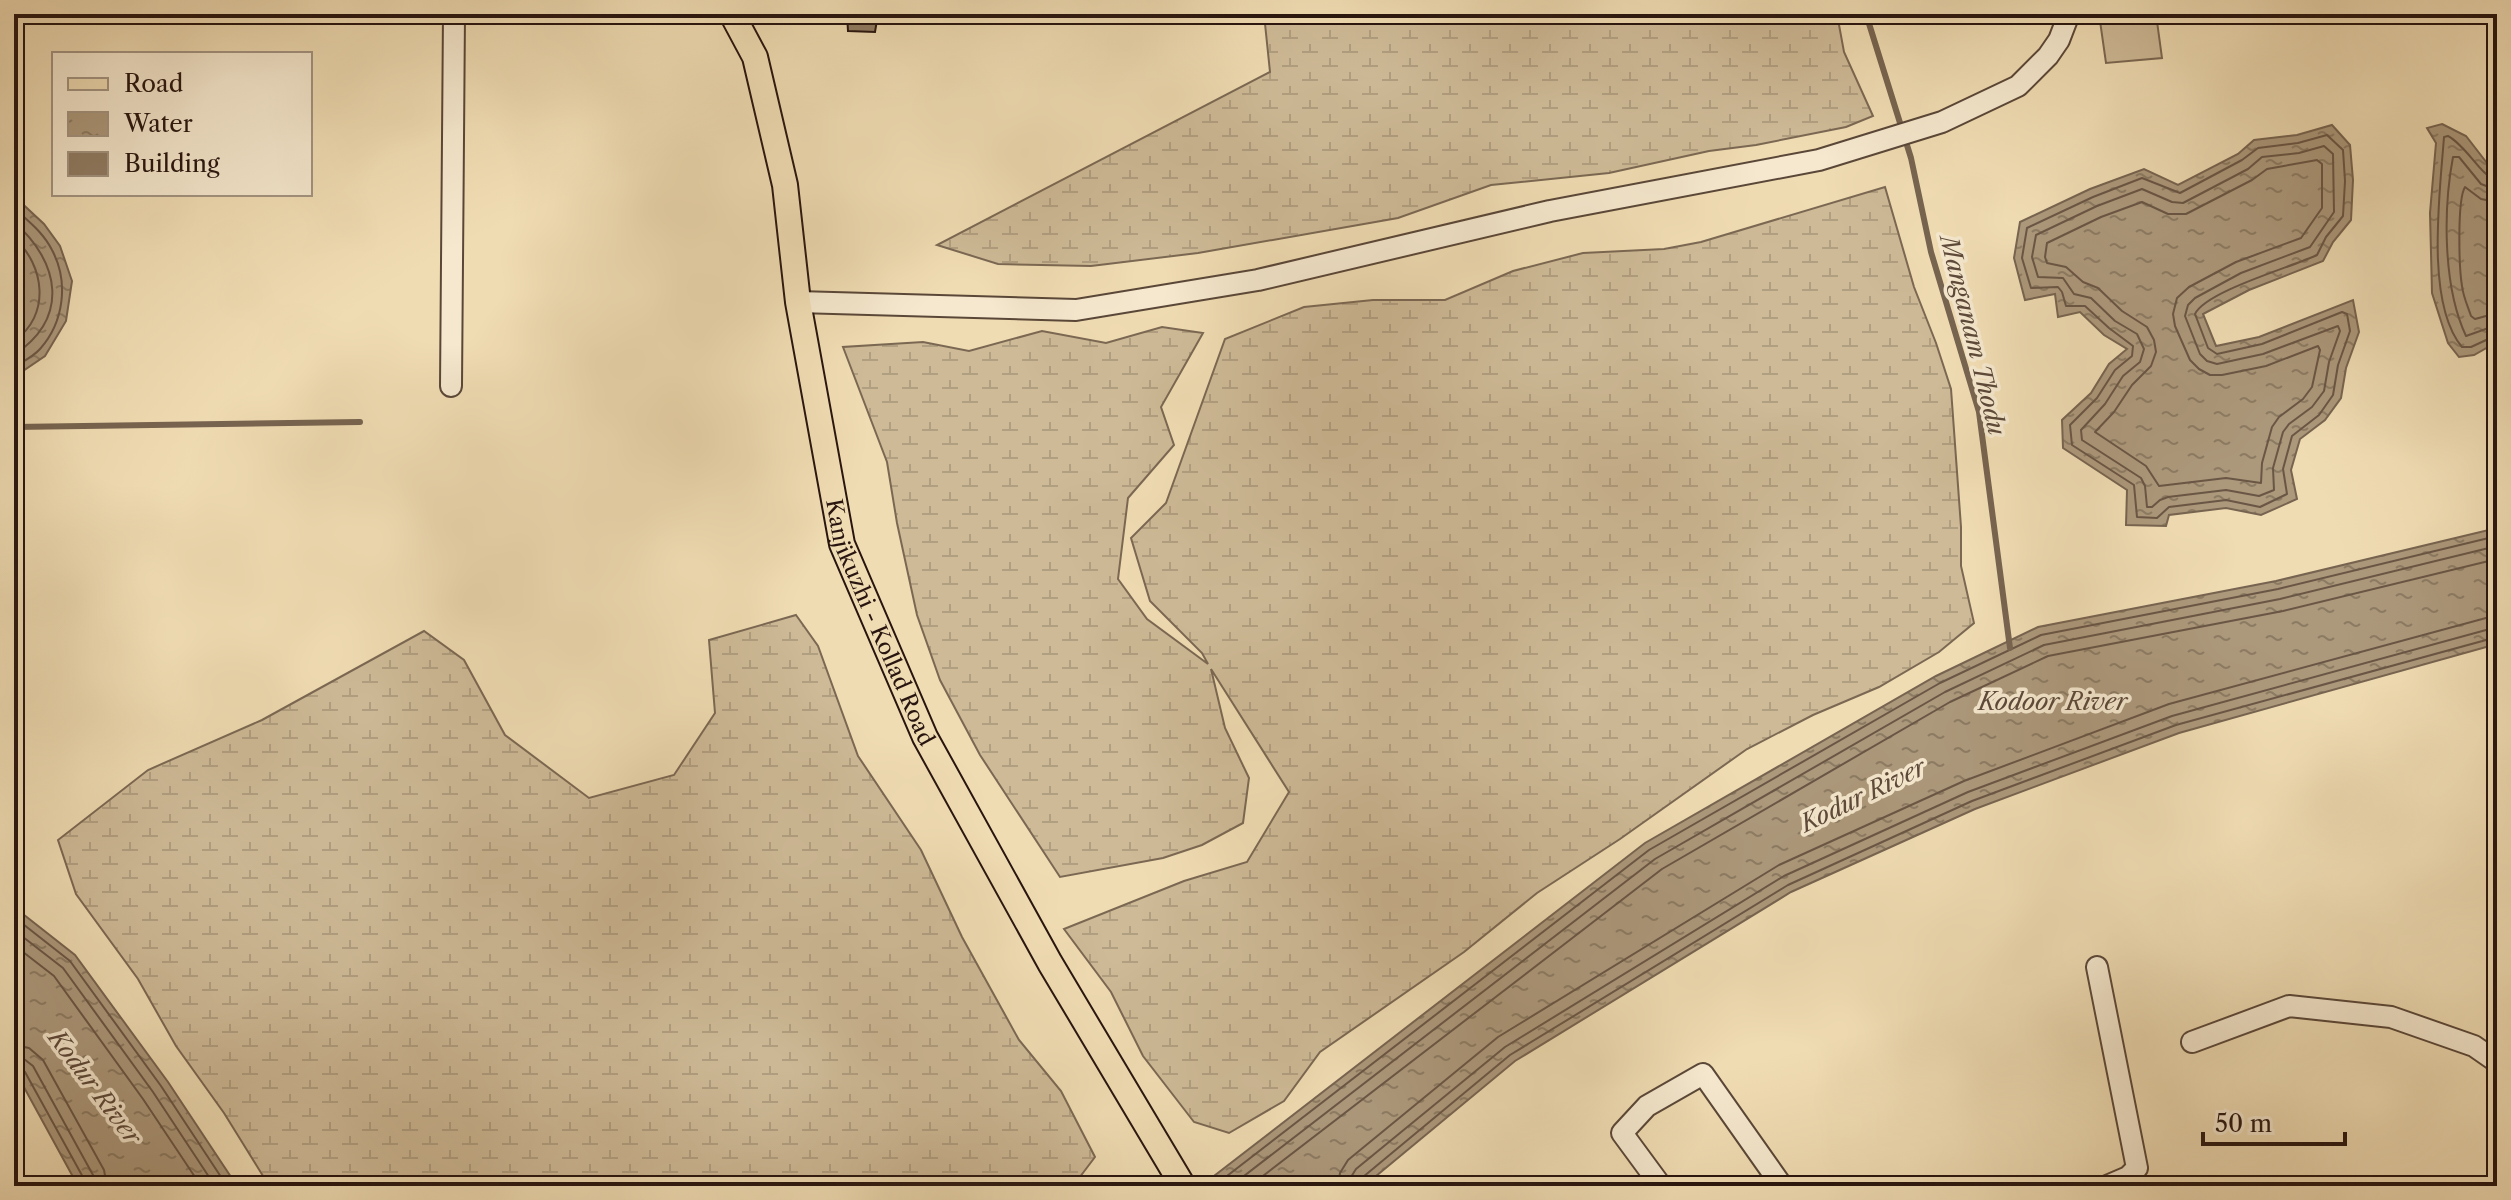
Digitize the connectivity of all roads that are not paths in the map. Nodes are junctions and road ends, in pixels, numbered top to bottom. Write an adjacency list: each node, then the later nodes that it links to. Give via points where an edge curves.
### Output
1 (454, 14): 5 (street)
2 (732, 14): 4 (main road, Kanjikuzhi - Kollad Road, via 755,57 785,185)
3 (2069, 14): 4 (street, via 2059,40 2026,79 1961,115 1819,160 1550,211 1258,280 1076,310)
4 (798, 302): 9 (main road, Kanjikuzhi - Kollad Road, via 842,544 925,737)
5 (451, 386)
6 (2097, 967): 12 (street, via 2137,1168)
7 (2192, 1042): 8 (street, via 2289,1006 2391,1017 2474,1046)
8 (2497, 1062)
9 (1179, 1181)
10 (1661, 1186): 11 (street, via 1622,1133 1647,1106 1703,1074)
11 (1782, 1186)
12 (2107, 1186)

